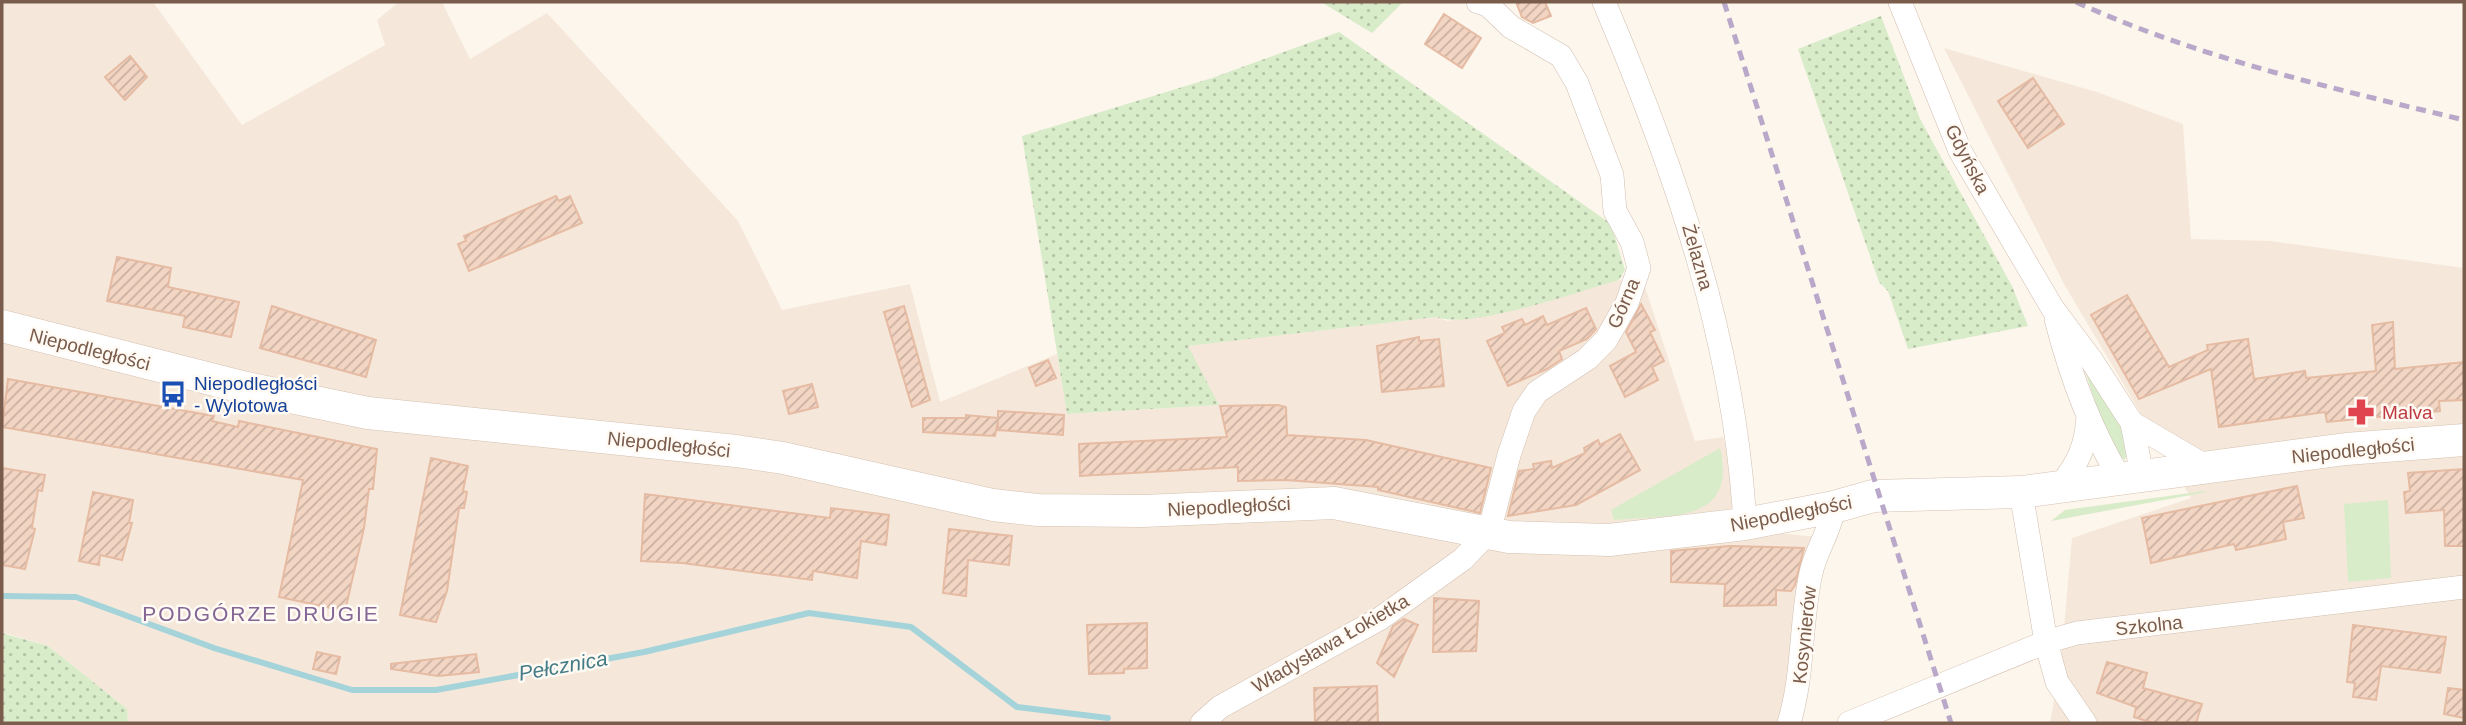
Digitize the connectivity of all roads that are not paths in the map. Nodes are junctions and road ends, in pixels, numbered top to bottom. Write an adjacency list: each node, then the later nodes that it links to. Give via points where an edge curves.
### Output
1 (1604, 2): 14 (street, Żelazna, via 1676,185 1703,271 1734,407)
2 (1900, 2): 4 (street, Gdyńska, via 1960,151)
3 (1485, 3): 15 (street, Górna, via 1511,27 1561,56 1577,83 1612,175 1615,211 1632,242 1639,268 1619,321 1606,340 1587,359 1537,392 1524,411)
4 (2053, 309): 6 (street, Gdyńska, via 2067,364); 7 (street, Gdyńska)
5 (2, 327): 15 (main road, Niepodległości, via 242,387 368,413 736,451 993,505 1143,511 1334,503)
6 (2088, 414): 10 (street, Gdyńska); 11 (street, Gdyńska, via 2080,461)
7 (2132, 423): 9 (street, Gdyńska); 10 (street, Gdyńska)
8 (2464, 440): 9 (main road, Niepodległości)
9 (2207, 467): 10 (main road, Niepodległości)
10 (2131, 477): 11 (main road, Niepodległości)
11 (2060, 486): 12 (main road, Niepodległości)
12 (2021, 492): 13 (main road, Niepodległości, via 1873,495); 17 (street)
13 (1834, 507): 14 (main road, Niepodległości); 19 (street, Kosynierów, via 1830,531 1811,571 1798,696)
14 (1745, 524): 15 (main road, Niepodległości, via 1609,540)
15 (1489, 532): 18 (street, Władysława Łokietka, via 1463,559 1381,618 1220,706)
16 (2464, 587): 17 (street, Szkolna, via 2077,633)
17 (2046, 642): 20 (street, Szkolna); 21 (street, via 2057,682)
18 (1202, 723)
19 (1789, 723)
20 (1849, 723)
21 (2085, 723)

